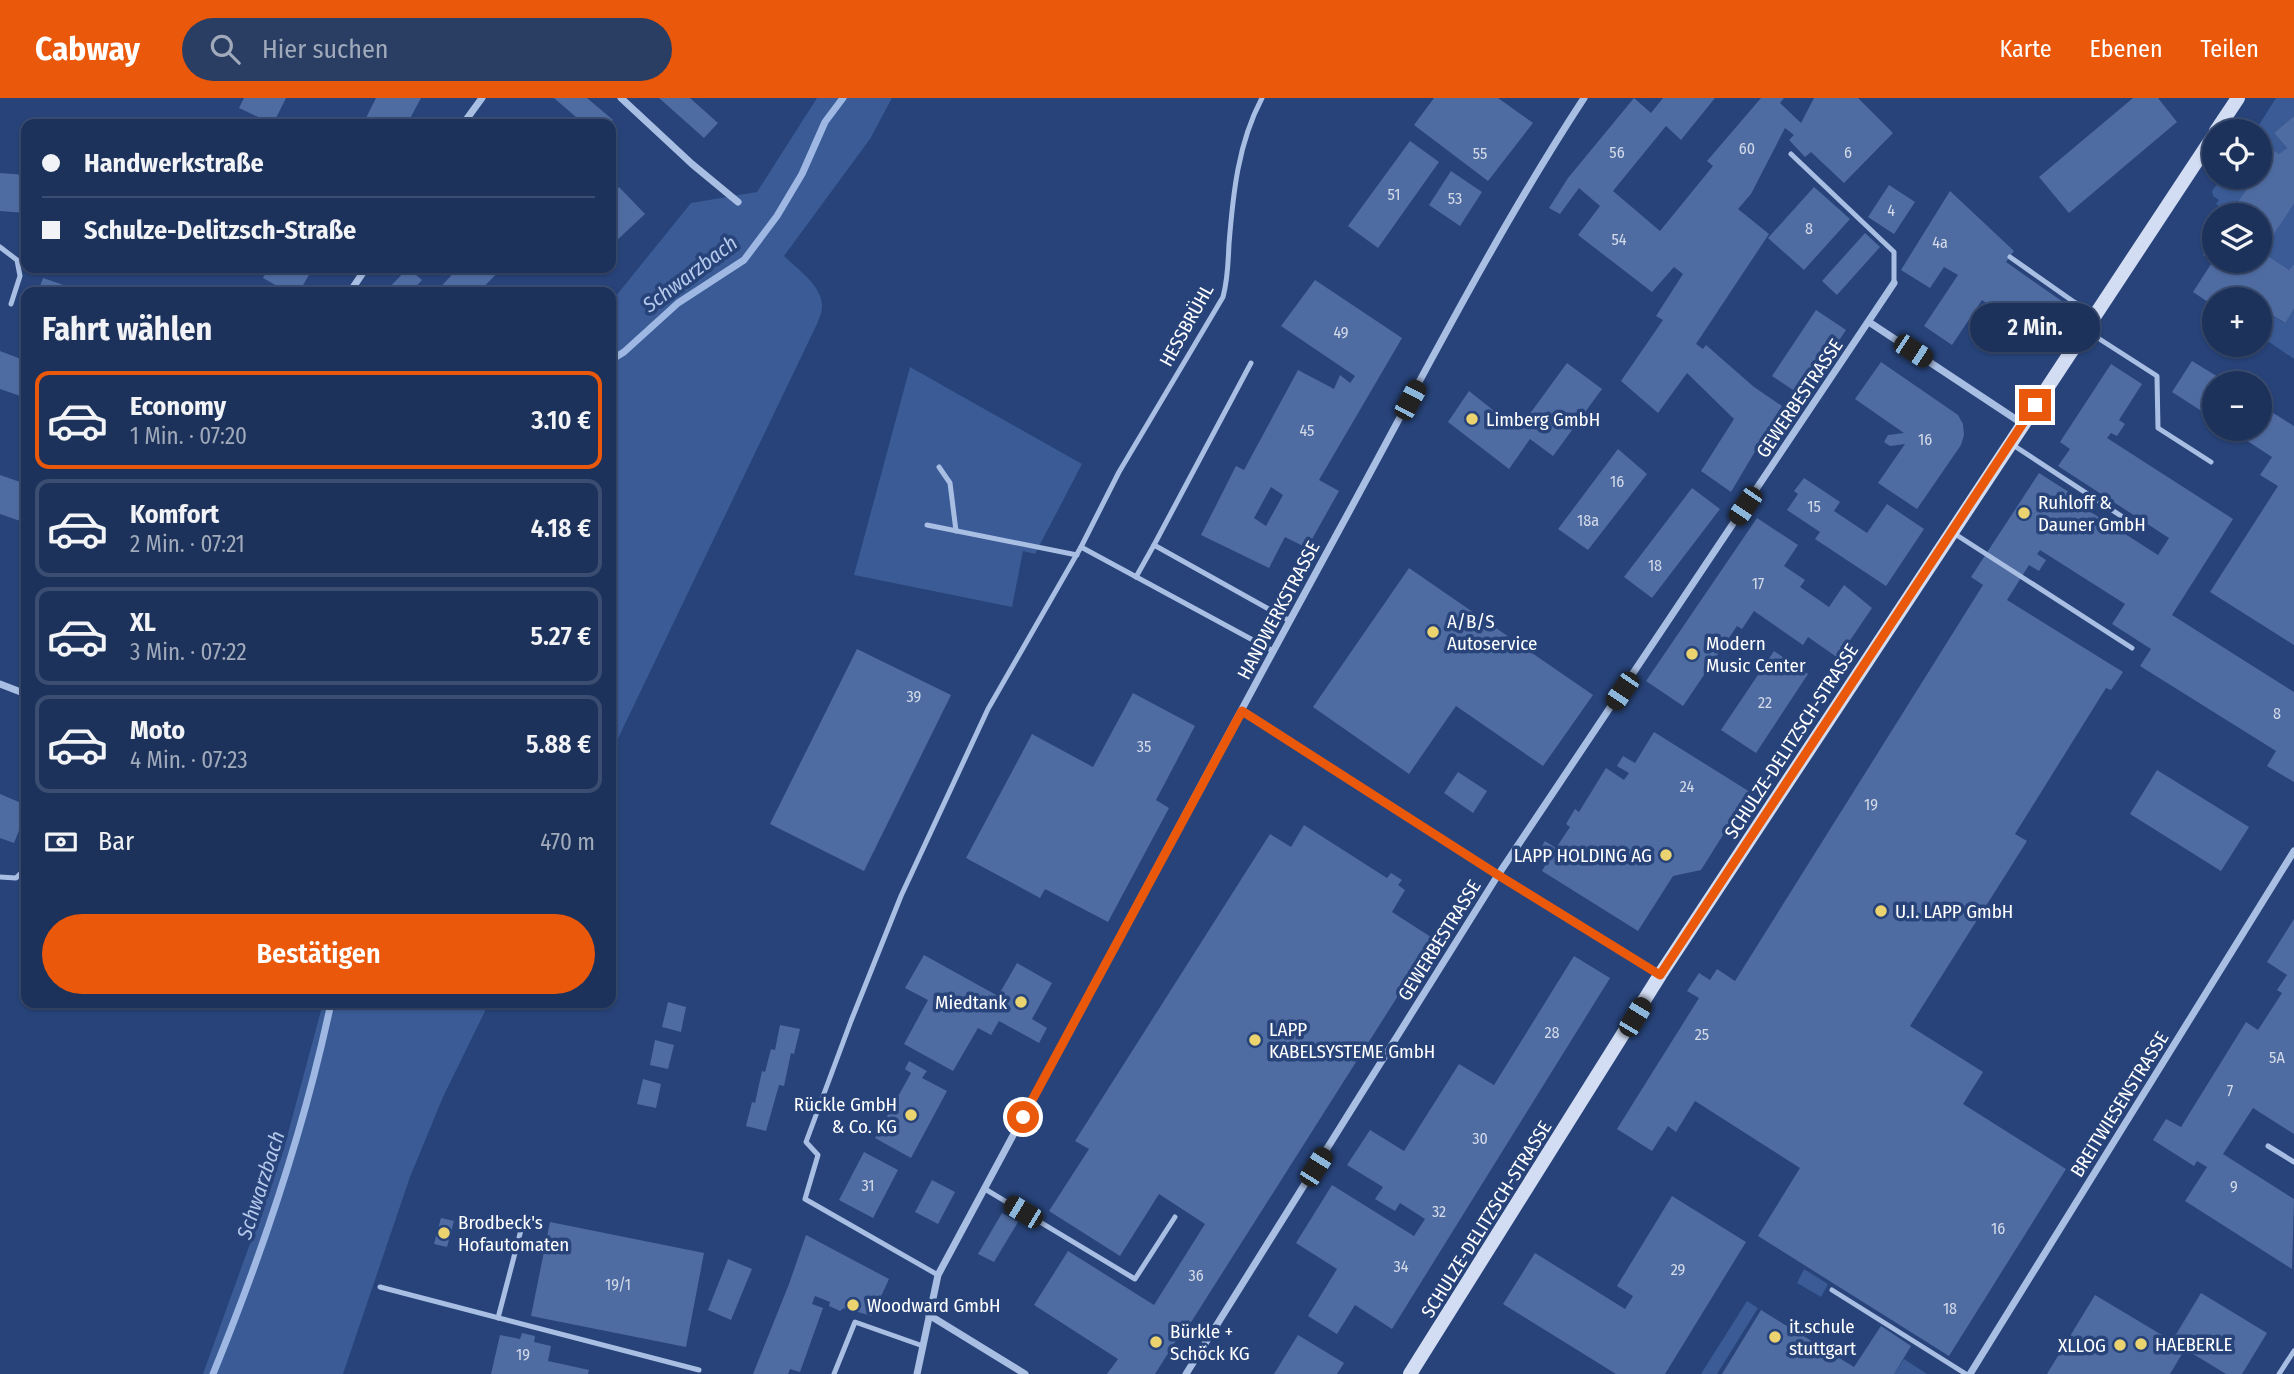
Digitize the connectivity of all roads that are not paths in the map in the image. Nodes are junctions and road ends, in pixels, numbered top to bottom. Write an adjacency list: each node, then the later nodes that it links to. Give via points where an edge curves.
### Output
1 (482, 98): 6 (street)
2 (621, 98): 10 (street)
3 (1262, 98): 28 (lane, HESSBRÜHL, via 1238,163 1223,298 1119,472)
4 (1584, 98): 31 (street, HANDWERKSTRASSE, via 1490,253)
5 (2238, 98): 7 (street, SCHULZE-DELITZSCH-STRASSE)
6 (467, 119)
7 (2224, 119)
8 (2202, 153): 15 (street, SCHULZE-DELITZSCH-STRASSE)
9 (1791, 154): 13 (lane, via 1894,252)
10 (738, 202)
11 (0, 247): 14 (lane, via 17,260 20,276)
12 (2010, 257): 15 (lane)
13 (1894, 284): 16 (street, GEWERBESTRASSE)
14 (11, 304)
15 (2095, 314): 17 (street, SCHULZE-DELITZSCH-STRASSE)
16 (1869, 321): 19 (street); 39 (street, GEWERBESTRASSE)
17 (2085, 329): 19 (street, SCHULZE-DELITZSCH-STRASSE); 21 (lane, via 2157,376 2158,428)
18 (1251, 363): 27 (lane)
19 (2023, 424): 20 (street, SCHULZE-DELITZSCH-STRASSE)
20 (2010, 443): 25 (lane); 26 (street, SCHULZE-DELITZSCH-STRASSE)
21 (2211, 462)
22 (939, 467): 24 (lane, via 950,483)
23 (927, 525): 24 (lane)
24 (956, 531): 29 (lane)
25 (2144, 531)
26 (1952, 532): 32 (lane); 41 (street, SCHULZE-DELITZSCH-STRASSE)
27 (1154, 545): 30 (lane); 31 (lane)
28 (1082, 547): 29 (lane, HESSBRÜHL); 30 (lane)
29 (1077, 555): 47 (lane, HESSBRÜHL, via 988,709 901,896 806,1142 818,1155 805,1199)
30 (1136, 577): 33 (lane)
31 (1290, 621): 33 (street, HANDWERKSTRASSE)
32 (2132, 648)
33 (1273, 651): 36 (street, HANDWERKSTRASSE)
34 (0, 684): 35 (street)
35 (21, 692)
36 (1242, 711): 39 (street); 44 (street, HANDWERKSTRASSE)
37 (2294, 851): 60 (street, BREITWIESENSTRASSE)
38 (21, 873): 40 (lane, via 16,878)
39 (1498, 875): 41 (street); 58 (street, GEWERBESTRASSE)
40 (0, 877)
41 (1660, 975): 59 (street, SCHULZE-DELITZSCH-STRASSE)
42 (2268, 1146): 43 (lane)
43 (2294, 1162)
44 (985, 1189): 45 (lane, via 1135,1279); 47 (street, HANDWERKSTRASSE)
45 (1175, 1217)
46 (522, 1230): 51 (lane)
47 (938, 1275): 50 (street, HANDWERKSTRASSE)
48 (380, 1287): 51 (lane)
49 (1832, 1290): 60 (lane)
50 (929, 1315): 52 (street, HANDWERKSTRASSE); 57 (street)
51 (498, 1318): 54 (lane)
52 (923, 1346): 55 (lane, via 855,1322); 56 (street, HANDWERKSTRASSE)
53 (2294, 1351): 61 (lane)
54 (699, 1370)
55 (834, 1374)
56 (917, 1374)
57 (1025, 1374)
58 (1186, 1374)
59 (1410, 1374)
60 (1968, 1374)
61 (2279, 1374)

